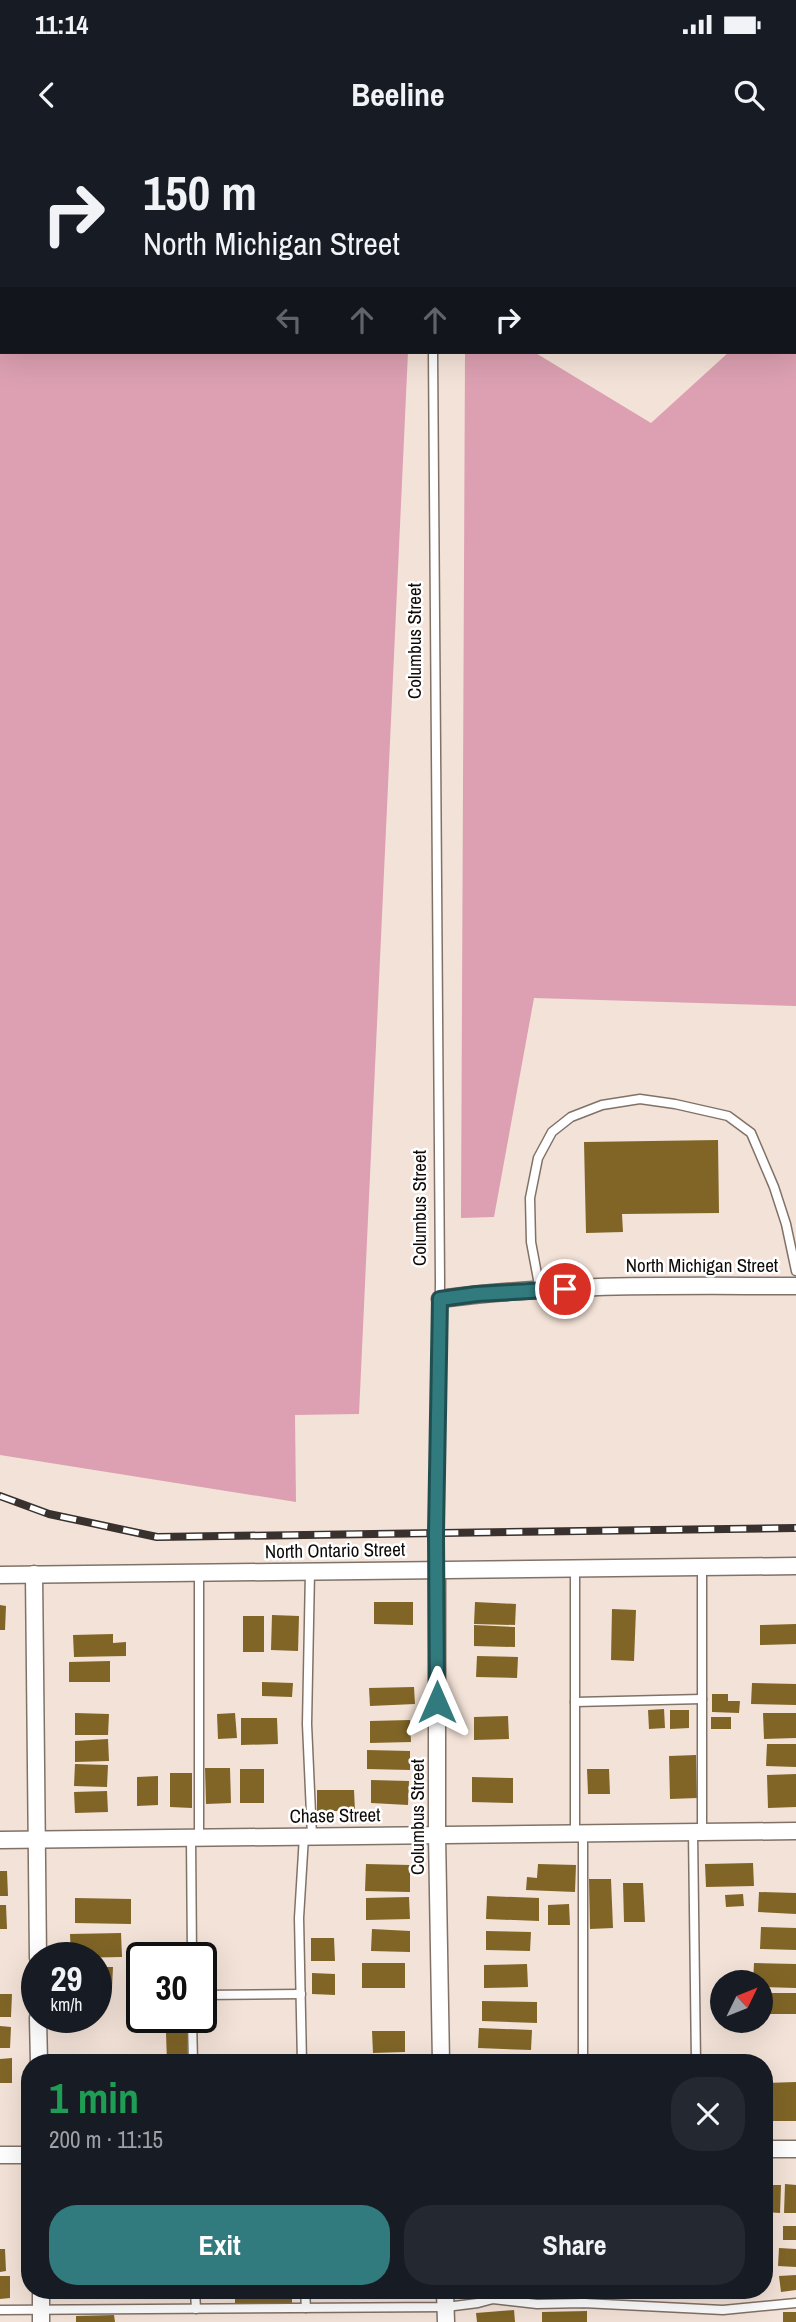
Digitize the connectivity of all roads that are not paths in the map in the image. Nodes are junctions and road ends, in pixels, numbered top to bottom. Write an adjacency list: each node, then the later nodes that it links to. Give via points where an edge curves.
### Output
1 (433, 354): 5 (lane, Columbus Street)
2 (796, 1270): 4 (lane, via 774,1187 751,1133 728,1116 640,1100 603,1105 571,1117 552,1132 538,1158 530,1220)
3 (796, 1286): 4 (street, North Michigan Street)
4 (540, 1290): 5 (street, North Michigan Street)
5 (440, 1299): 9 (lane, Columbus Street)
6 (796, 1566): 7 (street, North Ontario Street)
7 (702, 1567): 8 (street, North Ontario Street); 14 (lane)
8 (575, 1568): 9 (street, North Ontario Street); 15 (lane)
9 (437, 1570): 10 (street, North Ontario Street); 19 (street, Columbus Street)
10 (310, 1571): 11 (street, North Ontario Street); 20 (lane)
11 (199, 1573): 12 (street, North Ontario Street); 21 (lane)
12 (34, 1574): 13 (street, North Ontario Street); 22 (street)
13 (0, 1575)
14 (702, 1699): 15 (lane); 17 (lane)
15 (575, 1702): 18 (lane)
16 (796, 1831): 17 (street, Chase Street)
17 (698, 1832): 18 (street, Chase Street); 35 (lane)
18 (579, 1834): 19 (street, Chase Street); 34 (lane)
19 (438, 1835): 20 (street, Chase Street); 33 (street, Columbus Street)
20 (308, 1836): 21 (street, Chase Street); 26 (lane, via 300,1894)
21 (195, 1838): 22 (street, Chase Street); 25 (lane)
22 (36, 1839): 23 (street, Chase Street); 24 (street)
23 (0, 1840)
24 (38, 1942)
25 (192, 1942)
26 (301, 1994): 27 (lane); 32 (lane)
27 (217, 1995)
28 (38, 2033): 30 (street)
29 (192, 2033): 31 (lane)
30 (39, 2054)
31 (193, 2054)
32 (302, 2054)
33 (442, 2054)
34 (583, 2054)
35 (696, 2054)
36 (773, 2149): 37 (street)
37 (796, 2149)
38 (0, 2155): 39 (street)
39 (21, 2155)
40 (195, 2299): 47 (lane)
41 (305, 2299): 46 (lane)
42 (583, 2299): 43 (lane)
43 (583, 2303): 44 (lane, via 723,2310); 45 (lane, via 493,2299)
44 (796, 2303)
45 (446, 2307): 46 (lane)
46 (306, 2308): 47 (lane)
47 (195, 2309): 49 (lane)
48 (0, 2310): 49 (lane)
49 (41, 2316)

